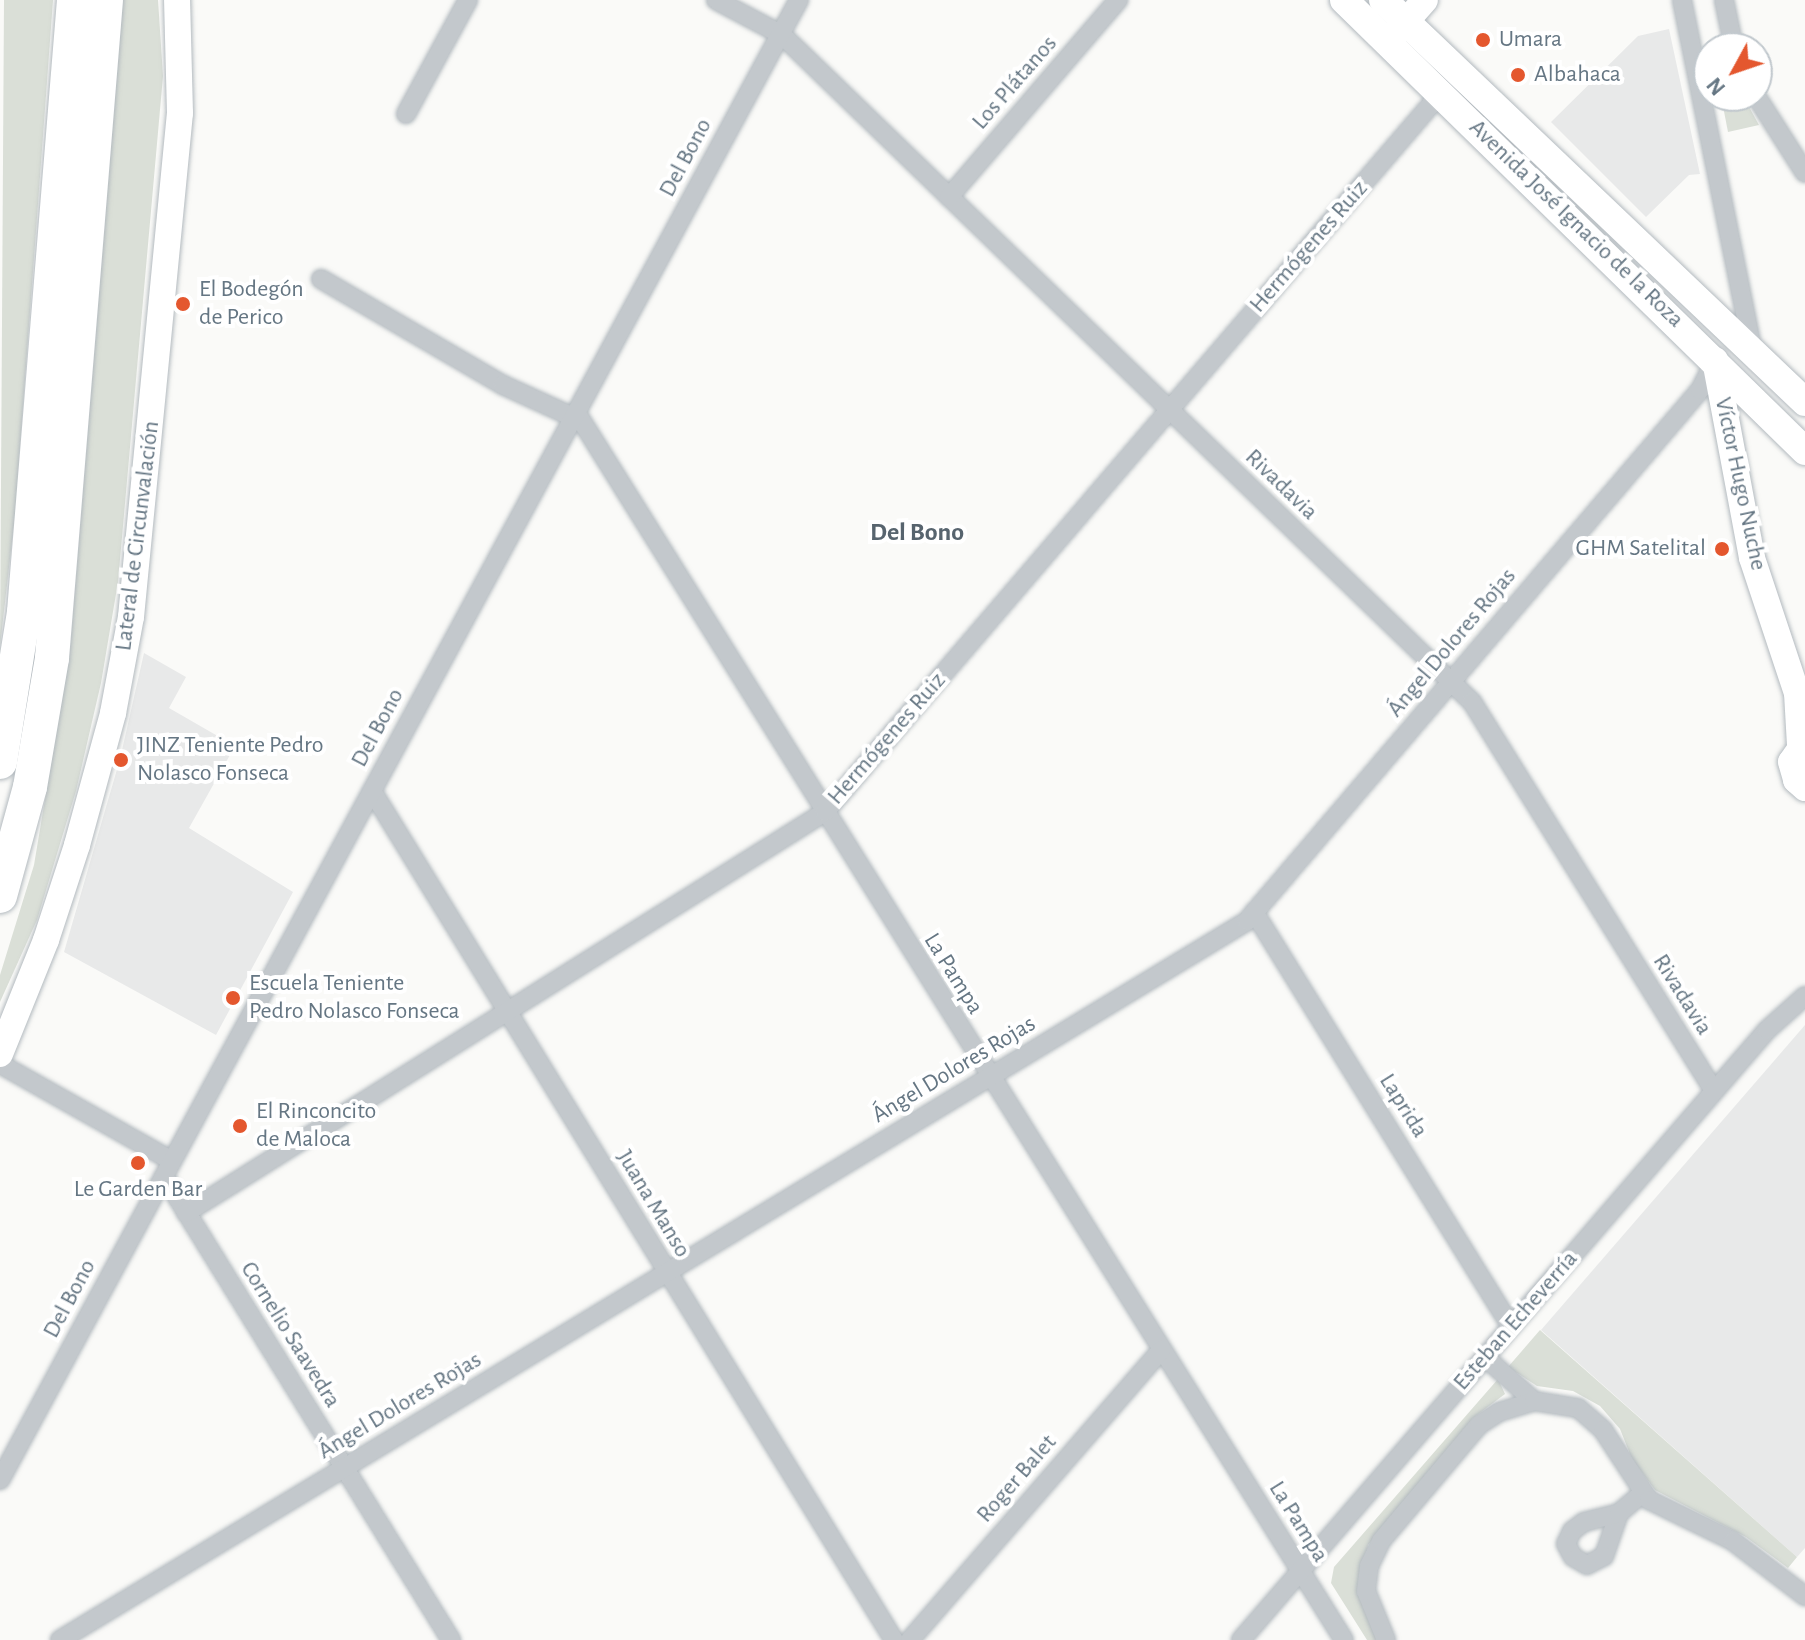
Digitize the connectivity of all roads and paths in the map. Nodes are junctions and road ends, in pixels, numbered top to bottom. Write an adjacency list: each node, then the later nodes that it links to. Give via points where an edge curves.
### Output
1 (74, 0): 29 (highway, via 27,591)
2 (106, 0): 35 (highway, via 52,658 30,787)
3 (177, 0): 40 (street, Lateral de Circunvalación, via 179,126 129,628 113,713 77,845)
4 (468, 0): 18 (street)
5 (716, 0): 14 (street, Rivadavia)
6 (799, 0): 14 (street, Del Bono)
7 (1118, 0): 20 (street, Los Plátanos)
8 (1344, 0): 15 (main road, Avenida José Ignacio de la Roza)
9 (1383, 0): 12 (main road, Avenida José Ignacio de la Roza)
10 (1682, 0): 22 (street)
11 (1724, 0): 13 (street)
12 (1416, 10): 15 (street); 22 (main road, Avenida José Ignacio de la Roza)
13 (1731, 32)
14 (780, 34): 20 (street, Rivadavia); 26 (street, Del Bono)
15 (1387, 43): 16 (main road, Avenida José Ignacio de la Roza)
16 (1440, 94): 23 (main road, Avenida José Ignacio de la Roza); 25 (street, Hermógenes Ruiz)
17 (1766, 112): 19 (street)
18 (406, 114)
19 (1805, 173)
20 (949, 197): 25 (street, Rivadavia)
21 (321, 279): 26 (street, via 503,385)
22 (1752, 348): 24 (main road, Avenida José Ignacio de la Roza)
23 (1715, 360): 27 (main road, Avenida José Ignacio de la Roza); 28 (street, Ángel Dolores Rojas, via 1700,390); 30 (street, Víctor Hugo Nuche, via 1752,558 1797,689)
24 (1805, 402)
25 (1169, 410): 28 (street, Rivadavia); 34 (street, Hermógenes Ruiz)
26 (575, 414): 33 (street, Del Bono); 34 (street, La Pampa)
27 (1805, 451)
28 (1450, 682): 36 (street, Ángel Dolores Rojas); 43 (street, Rivadavia, via 1472,702)
29 (3, 733): 31 (highway)
30 (1802, 744): 32 (street, Víctor Hugo Nuche, via 1791,772)
31 (0, 762)
32 (1805, 790)
33 (372, 791): 39 (street, Juana Manso); 44 (street, Del Bono)
34 (825, 812): 39 (street, Hermógenes Ruiz); 42 (street, La Pampa)
35 (0, 896)
36 (1254, 912): 42 (street, Ángel Dolores Rojas); 47 (street, Laprida)
37 (1805, 978): 38 (street, Esteban Echeverría)
38 (1799, 1000): 43 (street, Esteban Echeverría)
39 (507, 1012): 45 (street, Hermógenes Ruiz); 46 (street, Juana Manso)
40 (0, 1054)
41 (0, 1064): 44 (street, Cornelio Saavedra)
42 (989, 1077): 46 (street, Ángel Dolores Rojas); 48 (street, La Pampa)
43 (1714, 1091): 47 (street, Esteban Echeverría)
44 (168, 1168): 45 (street, Cornelio Saavedra); 52 (street, Del Bono)
45 (186, 1213): 51 (street, Cornelio Saavedra)
46 (667, 1272): 51 (street, Ángel Dolores Rojas); 59 (street, Juana Manso)
47 (1511, 1326): 49 (street, Esteban Echeverría)
48 (1161, 1350): 55 (street, La Pampa); 60 (street, Roger Balet)
49 (1485, 1357): 50 (street); 55 (street, Esteban Echeverría)
50 (1534, 1401): 53 (street, via 1567,1403 1595,1421); 63 (street, via 1479,1425 1381,1541 1369,1566 1366,1591)
51 (344, 1468): 57 (street, Ángel Dolores Rojas); 58 (street, Cornelio Saavedra)
52 (0, 1480)
53 (1642, 1494): 54 (street); 56 (street, via 1733,1541)
54 (1619, 1513)
55 (1300, 1571): 61 (street, Esteban Echeverría); 62 (street, La Pampa)
56 (1805, 1596)
57 (60, 1640)
58 (451, 1640)
59 (894, 1640)
60 (910, 1640)
61 (1241, 1640)
62 (1344, 1640)
63 (1386, 1640)

